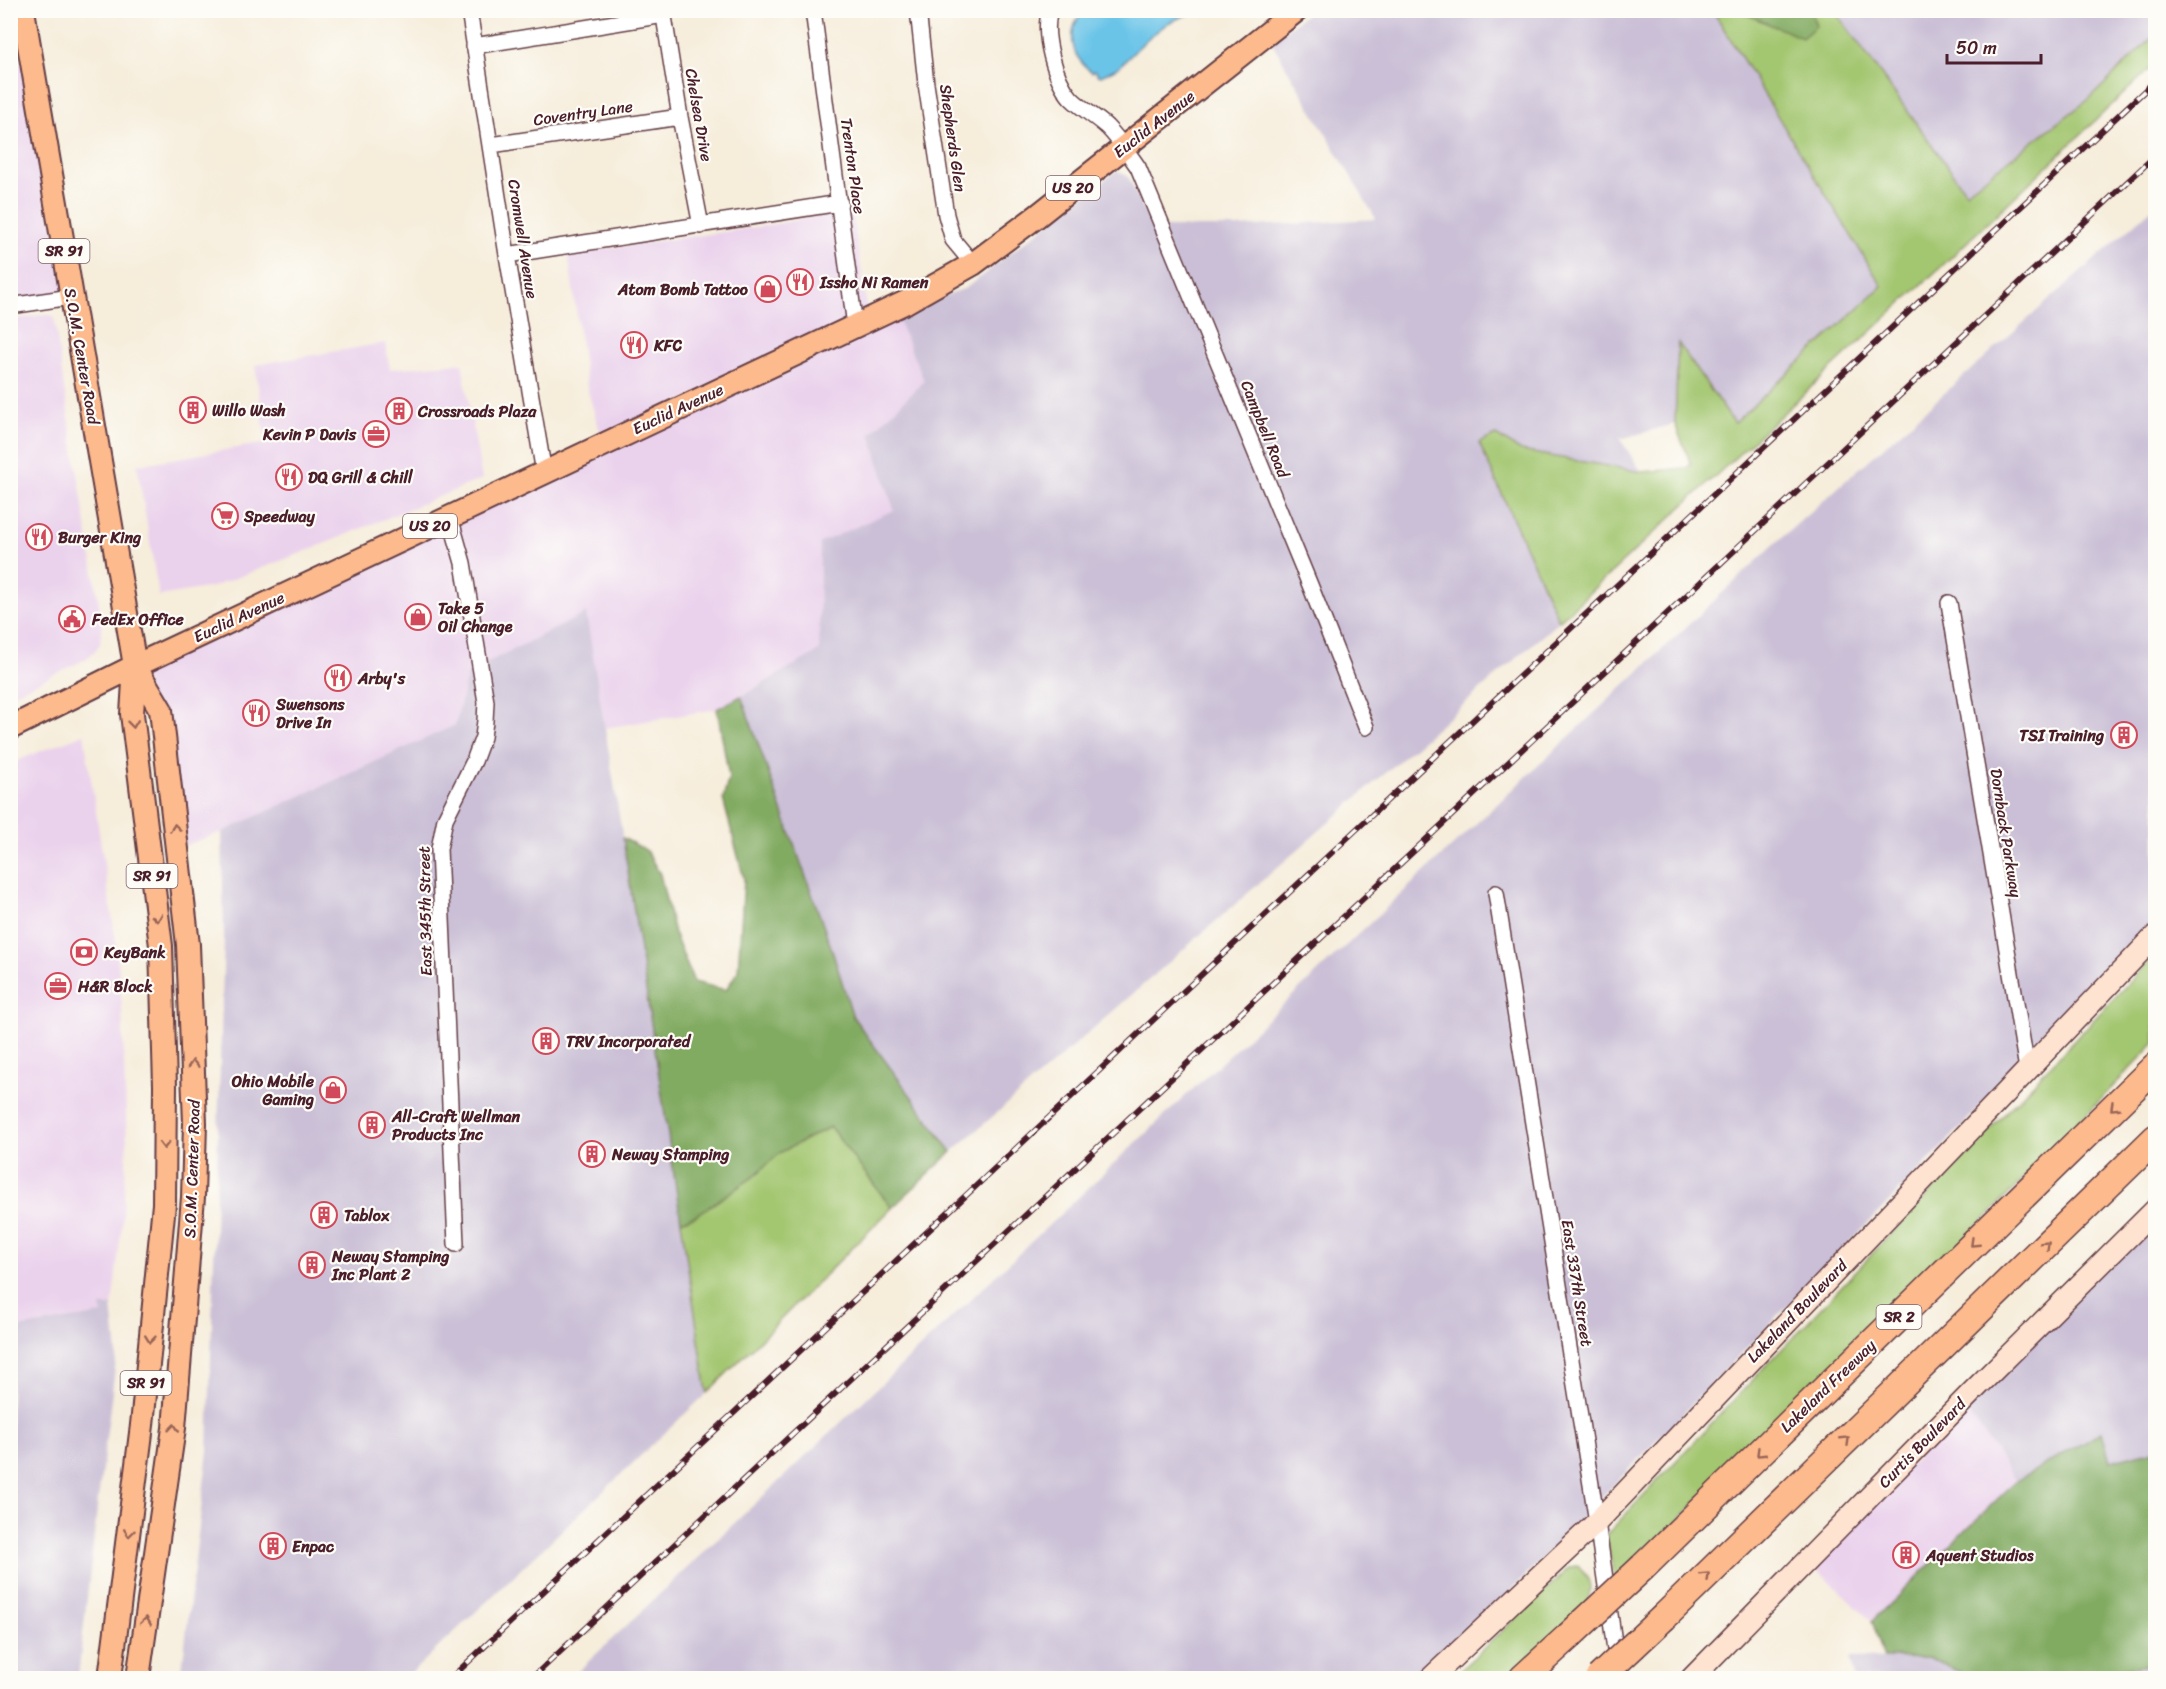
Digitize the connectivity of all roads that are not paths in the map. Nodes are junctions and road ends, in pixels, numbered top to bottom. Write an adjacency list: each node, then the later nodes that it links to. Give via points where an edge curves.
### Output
1 (23, 10): 16 (main road, S.O.M. Center Road / SR 91)
2 (469, 10): 8 (street, Cromwell Avenue)
3 (813, 10): 12 (street, Trenton Place)
4 (918, 10): 15 (street, Shepherds Glen, via 946,216 953,240)
5 (1050, 10): 11 (street, Campbell Road, via 1050,51 1059,77 1070,97)
6 (1297, 10): 11 (main road, Euclid Avenue / US 20)
7 (664, 13): 8 (street); 9 (street, Chelsea Drive)
8 (474, 46): 10 (street, Cromwell Avenue)
9 (680, 117): 10 (street, Coventry Lane); 13 (street, Chelsea Drive)
10 (490, 145): 14 (street, Cromwell Avenue)
11 (1124, 147): 15 (main road, Euclid Avenue / US 20); 23 (street, Campbell Road, via 1138,167 1196,306)
12 (840, 203): 13 (street); 18 (street, Trenton Place)
13 (701, 226): 14 (street)
14 (507, 255): 19 (street, Cromwell Avenue)
15 (973, 264): 18 (main road, Euclid Avenue / US 20)
16 (71, 297): 17 (street); 22 (main road, S.O.M. Center Road / SR 91)
17 (10, 306)
18 (855, 326): 19 (main road, Euclid Avenue / US 20)
19 (544, 473): 20 (main road, Euclid Avenue / US 20)
20 (450, 517): 22 (main road, Euclid Avenue / US 20); 31 (street, East 345th Street, via 463,563 486,702 483,737 445,819 439,849)
21 (1949, 603): 28 (street, Dornback Parkway)
22 (135, 666): 24 (main road, Euclid Avenue / US 20); 33 (main road, S.O.M. Center Road / SR 91, one-way to 33, via 132,714 161,946 164,1204 142,1425); 34 (main road, S.O.M. Center Road / SR 91, one-way to 22, via 174,1428 193,1197 195,1123 188,945 161,710)
23 (1366, 727)
24 (10, 728)
25 (1496, 893): 32 (street, East 337th Street)
26 (2156, 935): 28 (street, Lakeland Boulevard)
27 (2156, 1066): 36 (highway, Lakeland Freeway / SR 2, one-way to 36, bridge, via 1643,1567)
28 (2027, 1070): 32 (street, Lakeland Boulevard)
29 (2156, 1138): 37 (highway, one-way to 29, bridge)
30 (2156, 1209): 39 (street, Curtis Boulevard)
31 (456, 1244)
32 (1597, 1522): 35 (street, Lakeland Boulevard); 38 (street, East 337th Street)
33 (110, 1678)
34 (138, 1678)
35 (1431, 1678)
36 (1523, 1678)
37 (1599, 1678)
38 (1619, 1678)
39 (1692, 1678)

